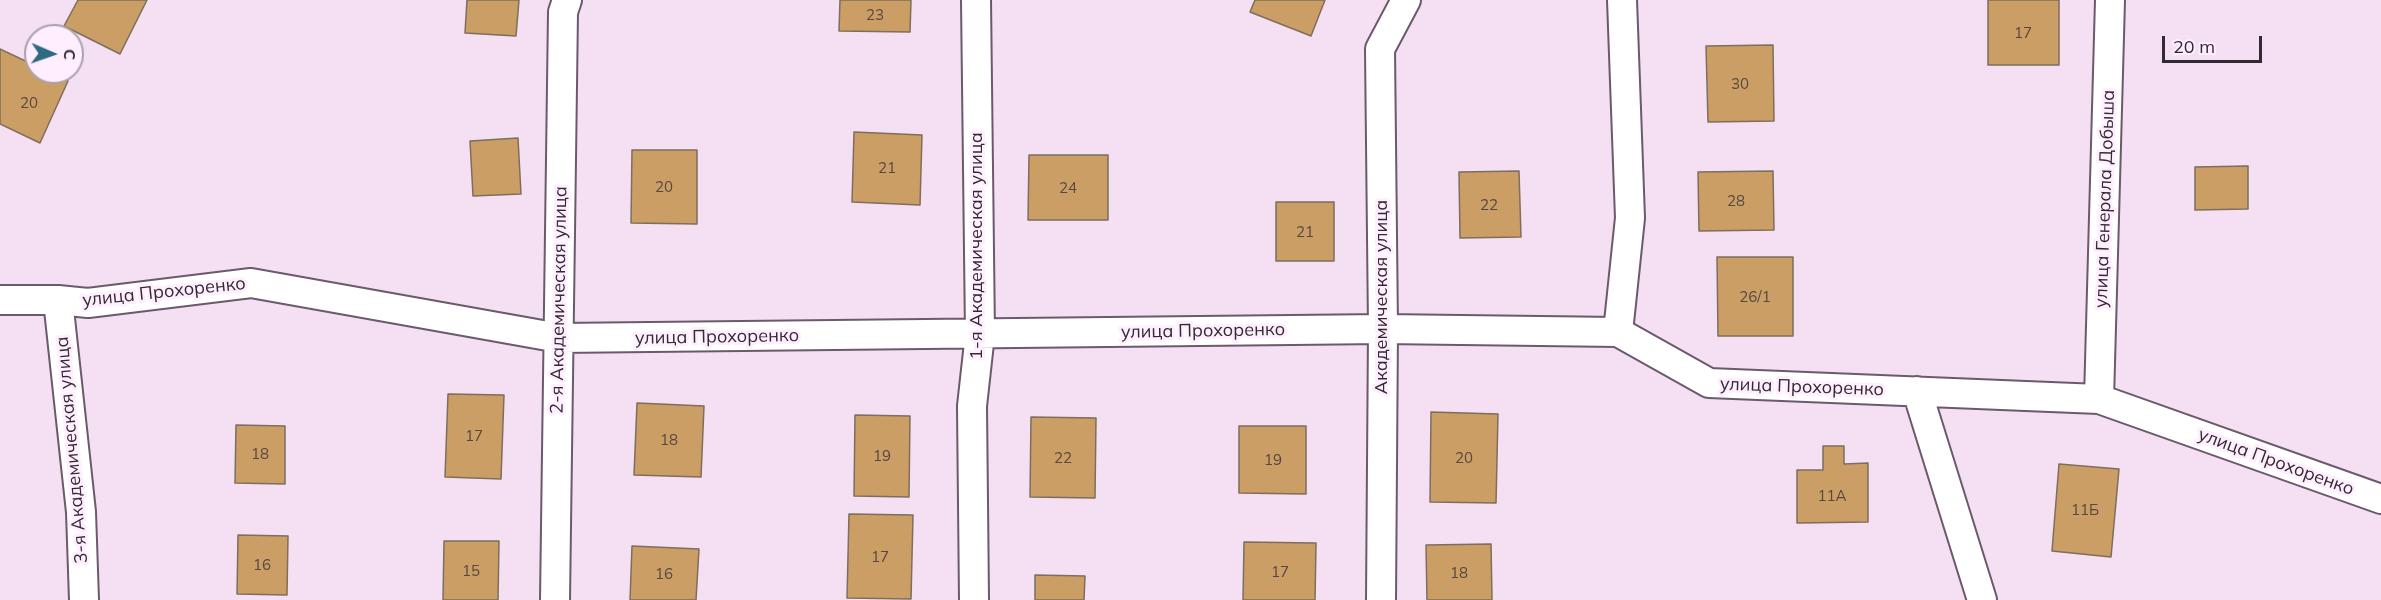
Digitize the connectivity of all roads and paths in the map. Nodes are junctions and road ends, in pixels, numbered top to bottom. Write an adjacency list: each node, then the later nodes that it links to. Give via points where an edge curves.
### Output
1 (567, 0): 11 (street, 2-я Академическая улица, via 563,12)
2 (976, 0): 10 (street, 1-я Академическая улица)
3 (1406, 0): 8 (street, Академическая улица, via 1380,49)
4 (1622, 0): 9 (street, via 1630,218)
5 (2110, 0): 13 (street, улица Генерала Добыша)
6 (0, 300): 7 (street, улица Прохоренко)
7 (58, 300): 11 (street, улица Прохоренко, via 88,303 251,283); 15 (street, 3-я Академическая улица, via 81,512)
8 (1383, 329): 9 (street, улица Прохоренко); 10 (street, улица Прохоренко); 18 (street, Академическая улица)
9 (1618, 333): 12 (street, улица Прохоренко, via 1709,383)
10 (980, 334): 11 (street, улица Прохоренко); 17 (street, 1-я Академическая улица, via 972,406)
11 (559, 338): 16 (street, 2-я Академическая улица)
12 (1917, 391): 13 (street, улица Прохоренко); 19 (street)
13 (2099, 399): 14 (street, улица Прохоренко)
14 (2381, 499)
15 (84, 600)
16 (555, 600)
17 (974, 600)
18 (1381, 600)
19 (1982, 600)

